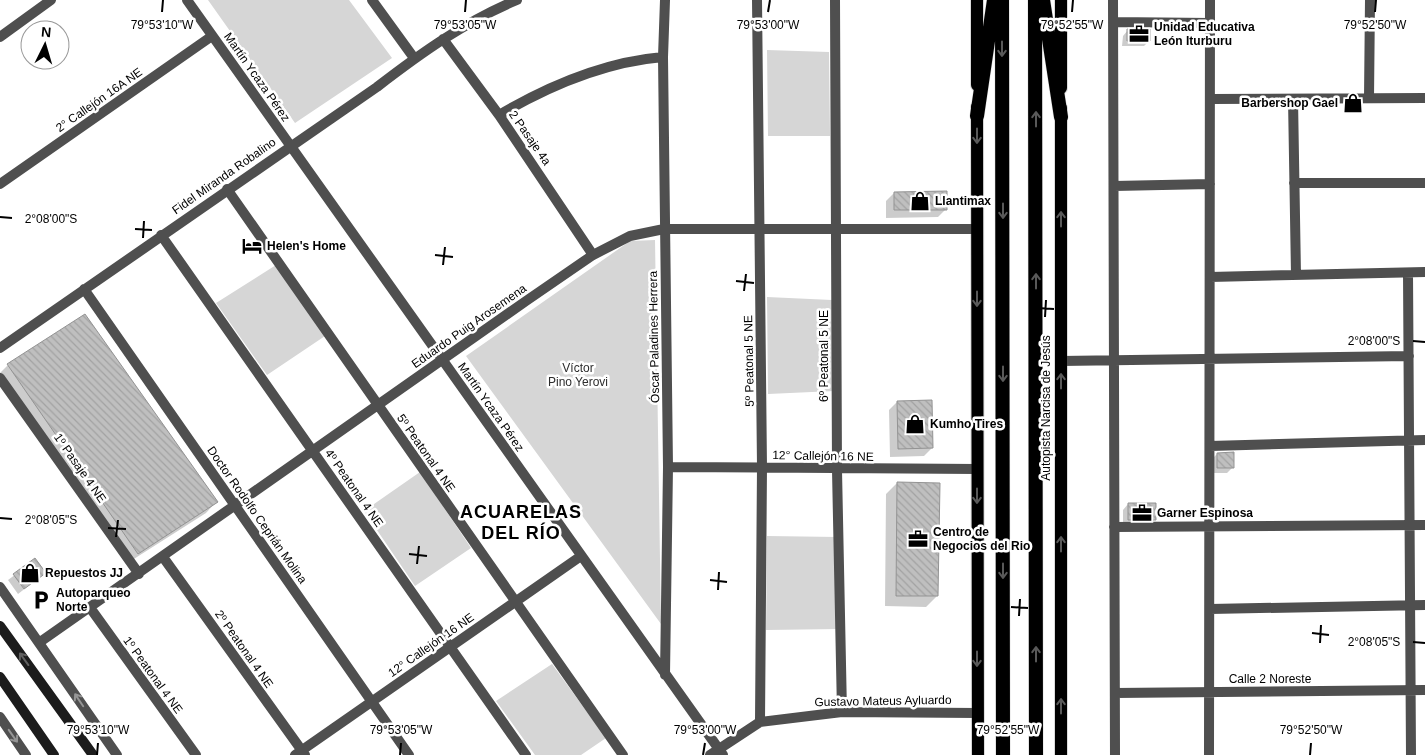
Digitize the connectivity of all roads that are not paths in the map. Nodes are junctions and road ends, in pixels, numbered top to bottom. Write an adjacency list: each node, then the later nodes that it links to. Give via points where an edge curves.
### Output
1 (50, 0): 20 (street)
2 (187, 0): 19 (street, Martín Ycaza Pérez)
3 (372, 0): 23 (street)
4 (517, 0): 21 (street, Fidel Miranda Robalino)
5 (665, 0): 22 (street, Óscar Paladines Herrera)
6 (757, 0): 38 (street, 5º Peatonal 5 NE)
7 (835, 0): 41 (street, 6º Peatonal 5 NE)
8 (976, 0): 29 (main road)
9 (994, 0): 29 (highway)
10 (1002, 0): 104 (highway, one-way to 104)
11 (1035, 0): 105 (highway, Autopista Narcisa de Jesús, one-way to 11)
12 (1043, 0): 30 (highway)
13 (1061, 0): 30 (main road, Autopista Narcisa de Jesús)
14 (1113, 0): 17 (street)
15 (1210, 0): 18 (street)
16 (1370, 0): 24 (street)
17 (1113, 22): 18 (street); 36 (street)
18 (1210, 23): 27 (street)
19 (212, 36): 31 (street, Martín Ycaza Pérez); 34 (street, 2° Callejón 16A NE)
20 (0, 37)
21 (444, 39): 23 (street, Fidel Miranda Robalino); 28 (street, 2 Pasaje 4a)
22 (663, 57): 28 (street, via 634,59 590,72 541,90); 39 (street, Óscar Paladines Herrera)
23 (414, 58): 31 (street, Fidel Miranda Robalino)
24 (1369, 98): 25 (street); 26 (street)
25 (1425, 98)
26 (1293, 99): 27 (street); 32 (street)
27 (1210, 100): 35 (street)
28 (499, 115): 43 (street, 2 Pasaje 4a)
29 (977, 116): 40 (main road, one-way to 40)
30 (1061, 116): 54 (main road, Autopista Narcisa de Jesús, one-way to 30)
31 (290, 145): 37 (street, Fidel Miranda Robalino); 52 (street, Martín Ycaza Pérez)
32 (1294, 183): 33 (street); 46 (street)
33 (1425, 183)
34 (0, 184)
35 (1210, 184): 36 (street); 47 (street)
36 (1114, 186): 53 (street)
37 (227, 189): 42 (street, Fidel Miranda Robalino); 56 (street, 5º Peatonal 4 NE)
38 (760, 228): 39 (street, Eduardo Puig Arosemena); 41 (street, Eduardo Puig Arosemena); 61 (street, 5º Peatonal 5 NE)
39 (664, 229): 43 (street, Eduardo Puig Arosemena, via 630,236); 62 (street, Óscar Paladines Herrera)
40 (977, 229): 41 (street, Eduardo Puig Arosemena); 63 (main road, one-way to 63)
41 (836, 230): 64 (street, 6º Peatonal 5 NE)
42 (161, 235): 48 (street, Fidel Miranda Robalino); 60 (street, 4º Peatonal 4 NE)
43 (593, 255): 52 (street, Eduardo Puig Arosemena)
44 (1408, 272): 45 (street); 46 (street); 50 (street)
45 (1425, 272)
46 (1296, 275): 47 (street)
47 (1210, 277): 51 (street)
48 (84, 289): 49 (street, Fidel Miranda Robalino); 65 (street, Doctor Rodolfo Ceprián Molina)
49 (0, 348)
50 (1409, 356): 51 (street); 58 (street)
51 (1210, 359): 53 (street); 59 (street)
52 (442, 360): 56 (street, Eduardo Puig Arosemena); 70 (street, Martín Ycaza Pérez)
53 (1114, 360): 54 (street); 69 (street)
54 (1061, 361): 106 (main road, Autopista Narcisa de Jesús, one-way to 54)
55 (0, 378): 72 (street, 1º Pasaje 4 NE)
56 (378, 406): 60 (street, Eduardo Puig Arosemena); 74 (street, 5º Peatonal 4 NE)
57 (1425, 440): 58 (street)
58 (1409, 441): 59 (street); 66 (street)
59 (1210, 446): 68 (street)
60 (312, 451): 65 (street, Eduardo Puig Arosemena); 81 (street, 4º Peatonal 4 NE)
61 (762, 466): 62 (street, 12° Callejón 16 NE); 64 (street, 12° Callejón 16 NE); 92 (street, 5º Peatonal 5 NE)
62 (668, 467): 82 (street, Óscar Paladines Herrera)
63 (977, 469): 64 (street, 12° Callejón 16 NE); 90 (main road, one-way to 90)
64 (837, 470): 89 (street, 6º Peatonal 5 NE)
65 (237, 506): 71 (street, Eduardo Puig Arosemena); 88 (street, Doctor Rodolfo Ceprián Molina)
66 (1408, 525): 67 (street); 68 (street); 76 (street)
67 (1425, 525)
68 (1210, 526): 69 (street); 78 (street)
69 (1114, 527): 87 (street)
70 (581, 556): 74 (street, 12° Callejón 16 NE); 82 (street, Martín Ycaza Pérez)
71 (163, 557): 72 (street, Eduardo Puig Arosemena); 94 (street, 2º Peatonal 4 NE)
72 (139, 574): 77 (street, Eduardo Puig Arosemena)
73 (0, 587): 80 (street)
74 (515, 602): 81 (street, 12° Callejón 16 NE); 102 (street, 5º Peatonal 4 NE)
75 (1425, 605): 76 (street)
76 (1410, 606): 78 (street); 84 (street)
77 (91, 609): 80 (street, Eduardo Puig Arosemena); 99 (street, 1º Peatonal 4 NE)
78 (1210, 609): 86 (street)
79 (0, 626): 97 (main road, one-way to 79)
80 (40, 642): 98 (street, one-way to 80)
81 (450, 647): 88 (street, 12° Callejón 16 NE); 101 (street, 4º Peatonal 4 NE)
82 (665, 674): 93 (street, Martín Ycaza Pérez)
83 (0, 677): 96 (main road)
84 (1410, 690): 85 (street, Calle 2 Noreste); 86 (street, Calle 2 Noreste); 109 (street)
85 (1425, 690)
86 (1210, 692): 87 (street, Calle 2 Noreste); 108 (street)
87 (1115, 693): 107 (street)
88 (372, 702): 94 (street, 12° Callejón 16 NE); 100 (street, Doctor Rodolfo Ceprián Molina)
89 (842, 712): 90 (street, Gustavo Mateus Ayluardo); 92 (street, Gustavo Mateus Ayluardo)
90 (977, 713): 103 (main road)
91 (1, 720): 95 (street, one-way to 95)
92 (760, 722): 93 (street, Gustavo Mateus Ayluardo)
93 (717, 753)
94 (300, 754)
95 (26, 755)
96 (54, 755)
97 (93, 755)
98 (116, 755)
99 (196, 755)
100 (409, 755)
101 (526, 755)
102 (623, 755)
103 (978, 755)
104 (1003, 755)
105 (1036, 755)
106 (1061, 755)
107 (1115, 755)
108 (1209, 755)
109 (1411, 755)

